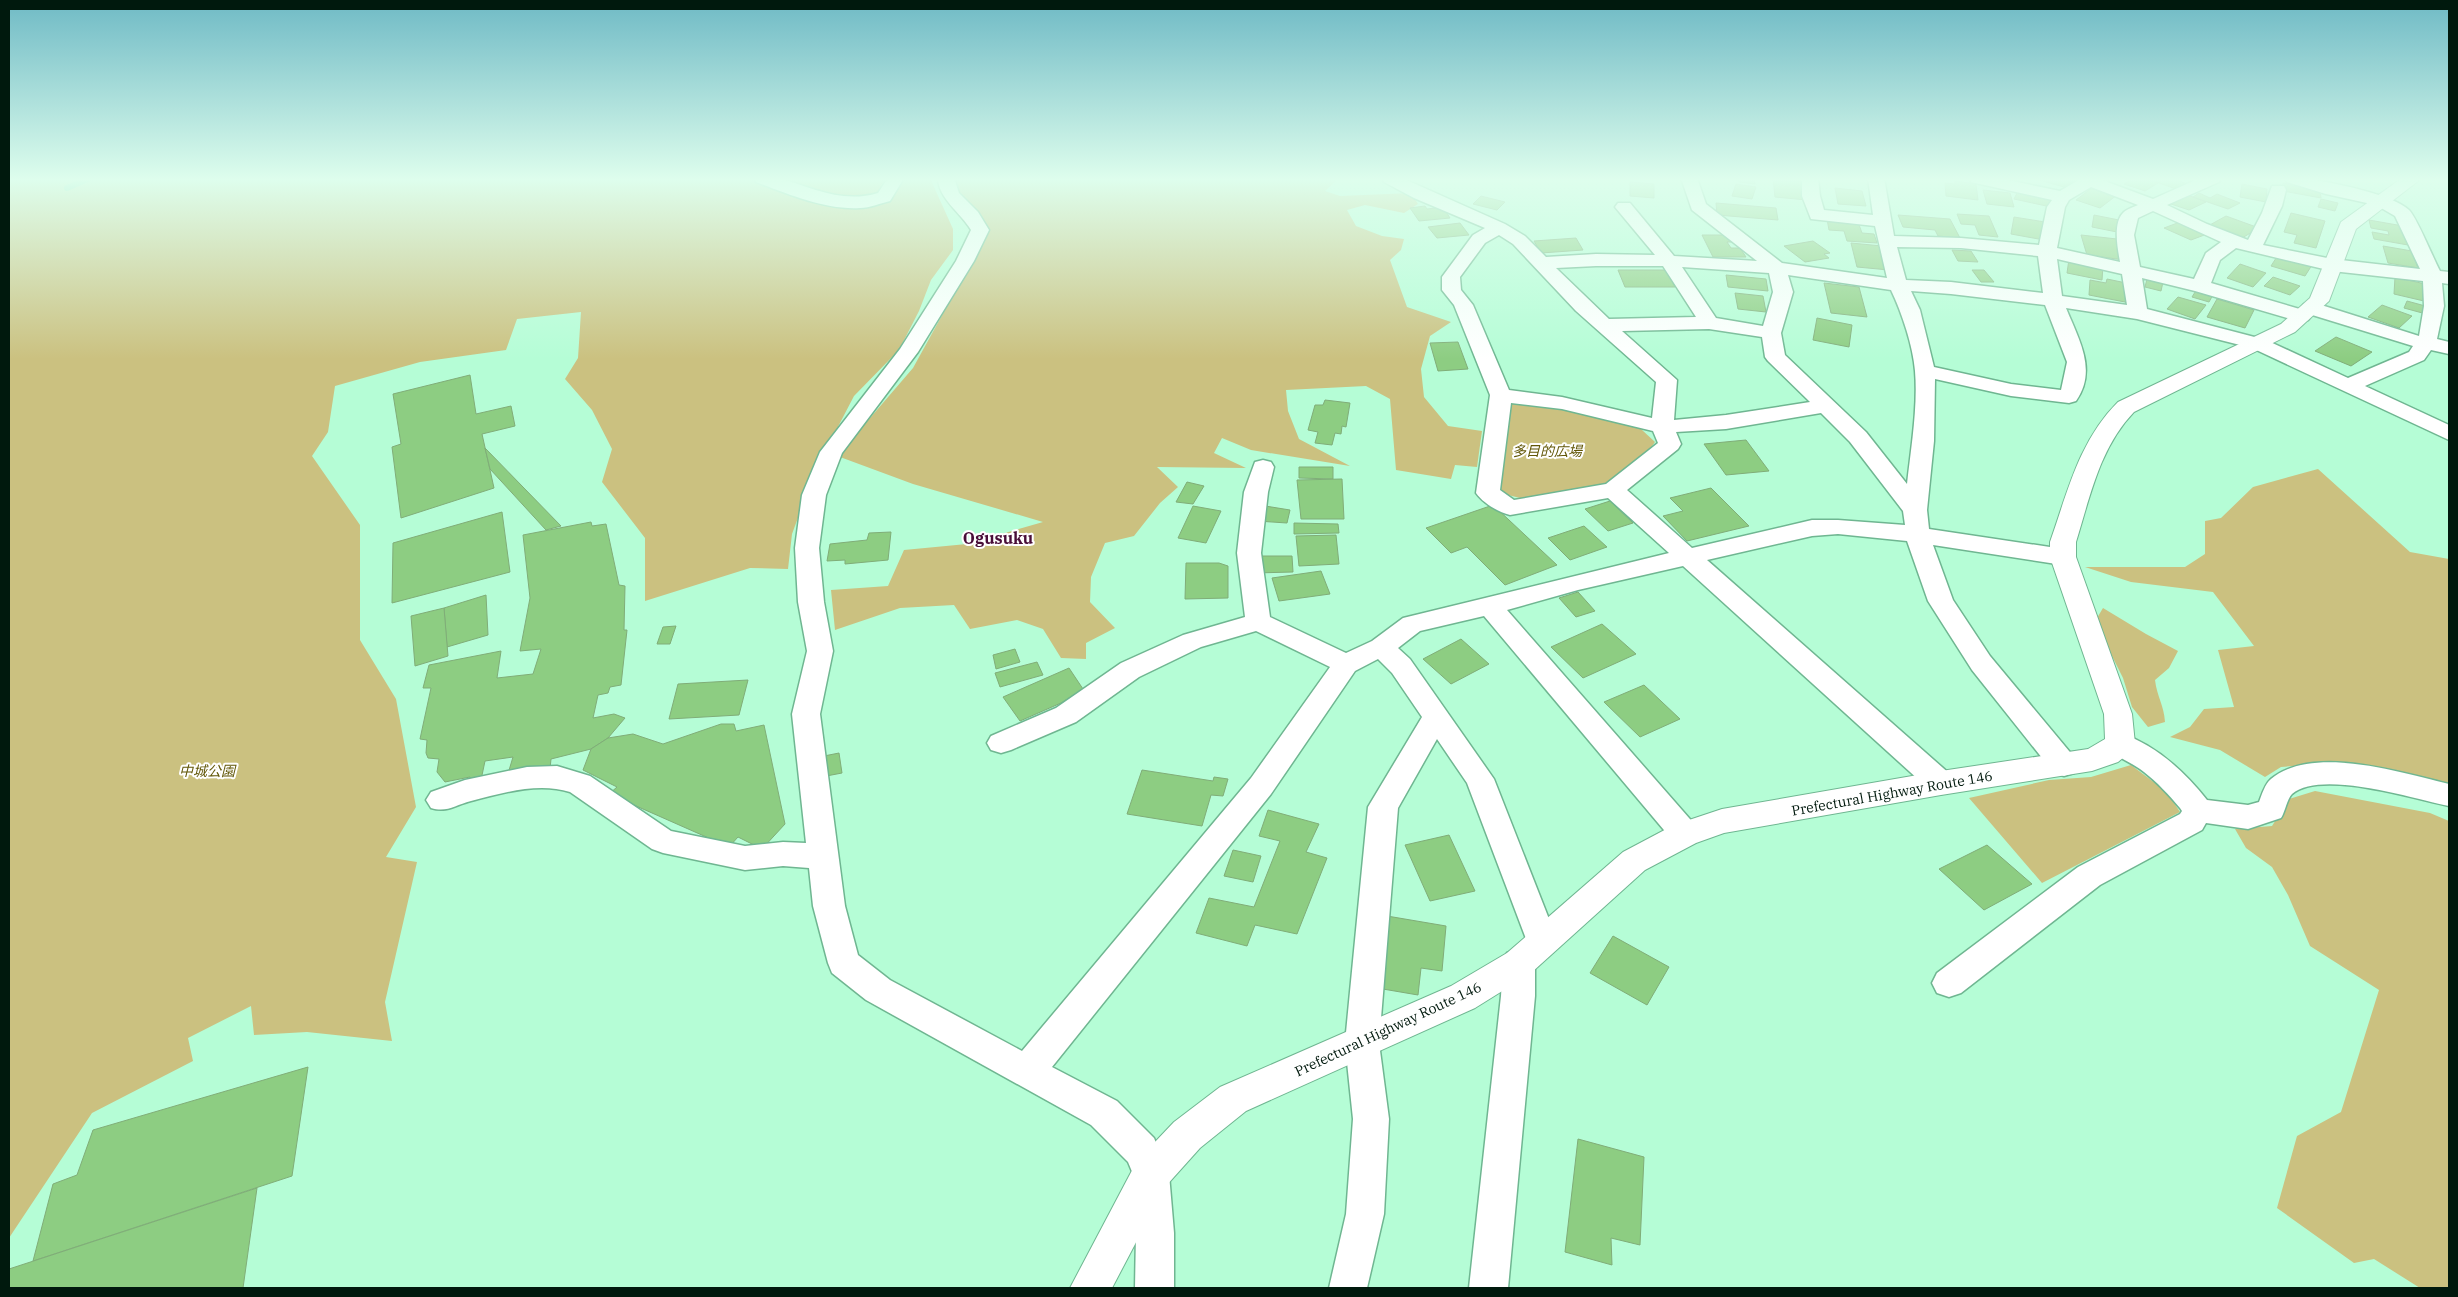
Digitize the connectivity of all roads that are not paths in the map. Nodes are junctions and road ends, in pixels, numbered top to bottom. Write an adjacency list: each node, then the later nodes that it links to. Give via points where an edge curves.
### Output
1 (976, 239): 59 (street, via 908,352 831,452 814,495 807,548 811,602 820,651 806,714)
2 (1480, 239): 36 (street, via 1451,277 1452,290 1464,305)
3 (1516, 239): 18 (street)
4 (1650, 239): 17 (street)
5 (1739, 239): 20 (street)
6 (1886, 239): 23 (street)
7 (1949, 239): 16 (street)
8 (2049, 239): 16 (street)
9 (2126, 239): 21 (street)
10 (2228, 239): 14 (street)
11 (2257, 239): 15 (street)
12 (2343, 239): 19 (main road)
13 (2417, 239): 22 (street)
14 (2233, 241): 15 (street); 24 (street, via 2212,257)
15 (2252, 248): 19 (street)
16 (2047, 250): 21 (street); 25 (street)
17 (1669, 261): 18 (street); 20 (street); 28 (street)
18 (1543, 263): 29 (street)
19 (2332, 265): 22 (street); 26 (main road, via 2319,301)
20 (1777, 268): 23 (street); 30 (street, via 1784,292)
21 (2132, 270): 24 (street); 27 (street)
22 (2440, 276): 31 (street, via 2429,336)
23 (1898, 285): 25 (street); 34 (street, via 1910,310)
24 (2200, 286): 26 (street)
25 (2053, 300): 27 (street); 34 (street, via 2078,362 2069,397 2011,390)
26 (2306, 312): 31 (street); 32 (main road, via 2288,328)
27 (2138, 313): 32 (street)
28 (1709, 323): 29 (street); 30 (street)
29 (1603, 325): 38 (street, via 1667,380)
30 (1771, 333): 37 (street, via 1775,357)
31 (2425, 341): 33 (street); 35 (street, via 2417,356)
32 (2259, 344): 35 (street); 45 (main road, via 2126,407 2109,424 2092,454 2063,542)
33 (2449, 348)
34 (1925, 371): 42 (street, via 1923,441)
35 (2348, 386): 39 (street)
36 (1501, 396): 38 (street, via 1562,403); 41 (street, via 1488,493 1510,508)
37 (1825, 406): 38 (street, via 1726,422); 42 (street, via 1858,437)
38 (1662, 427): 41 (street, via 1670,444)
39 (2449, 433)
40 (1263, 467): 47 (street, via 1256,492 1249,553)
41 (1613, 490): 44 (street)
42 (1915, 510): 43 (street)
43 (1918, 537): 44 (street, via 1893,531 1812,528); 45 (street); 53 (street, via 1946,609 1981,663)
44 (1689, 558): 46 (street, via 1577,582); 54 (street)
45 (2063, 558): 52 (main road, via 2118,714)
46 (1490, 606): 48 (street, via 1412,624); 58 (street)
47 (1258, 622): 49 (street); 51 (street, via 1192,641 1130,670 1066,715)
48 (1381, 647): 49 (street); 50 (street, via 1401,666)
49 (1346, 664): 63 (street, via 1260,786)
50 (1436, 717): 60 (street, via 1480,779); 62 (street, via 1383,807)
51 (1001, 743)
52 (2120, 744): 53 (main road, Prefectural Highway Route 146, via 2092,760); 57 (street, via 2160,767)
53 (2064, 765): 54 (main road, Prefectural Highway Route 146)
54 (1940, 783): 58 (main road, Prefectural Highway Route 146, via 1722,822)
55 (2449, 795): 57 (street, via 2341,773 2314,772 2280,786 2271,810 2248,817)
56 (441, 800): 59 (street, via 527,778 557,777 580,784 663,841 745,858 783,854)
57 (2198, 811): 61 (street, via 2191,822 2089,876)
58 (1685, 834): 60 (main road, Prefectural Highway Route 146, via 1634,861)
59 (822, 856): 63 (street, via 829,906 844,963 878,990)
60 (1530, 952): 62 (main road, Prefectural Highway Route 146, via 1494,980 1463,997); 68 (street, via 1518,996)
61 (1949, 983)
62 (1362, 1043): 64 (main road, Prefectural Highway Route 146, via 1233,1099 1187,1135); 67 (street, via 1371,1119 1364,1214)
63 (1027, 1071): 64 (street, via 1104,1112 1141,1150)
64 (1151, 1174): 65 (main road, Prefectural Highway Route 146); 66 (street)
65 (1090, 1288)
66 (1154, 1288)
67 (1348, 1288)
68 (1488, 1288)

